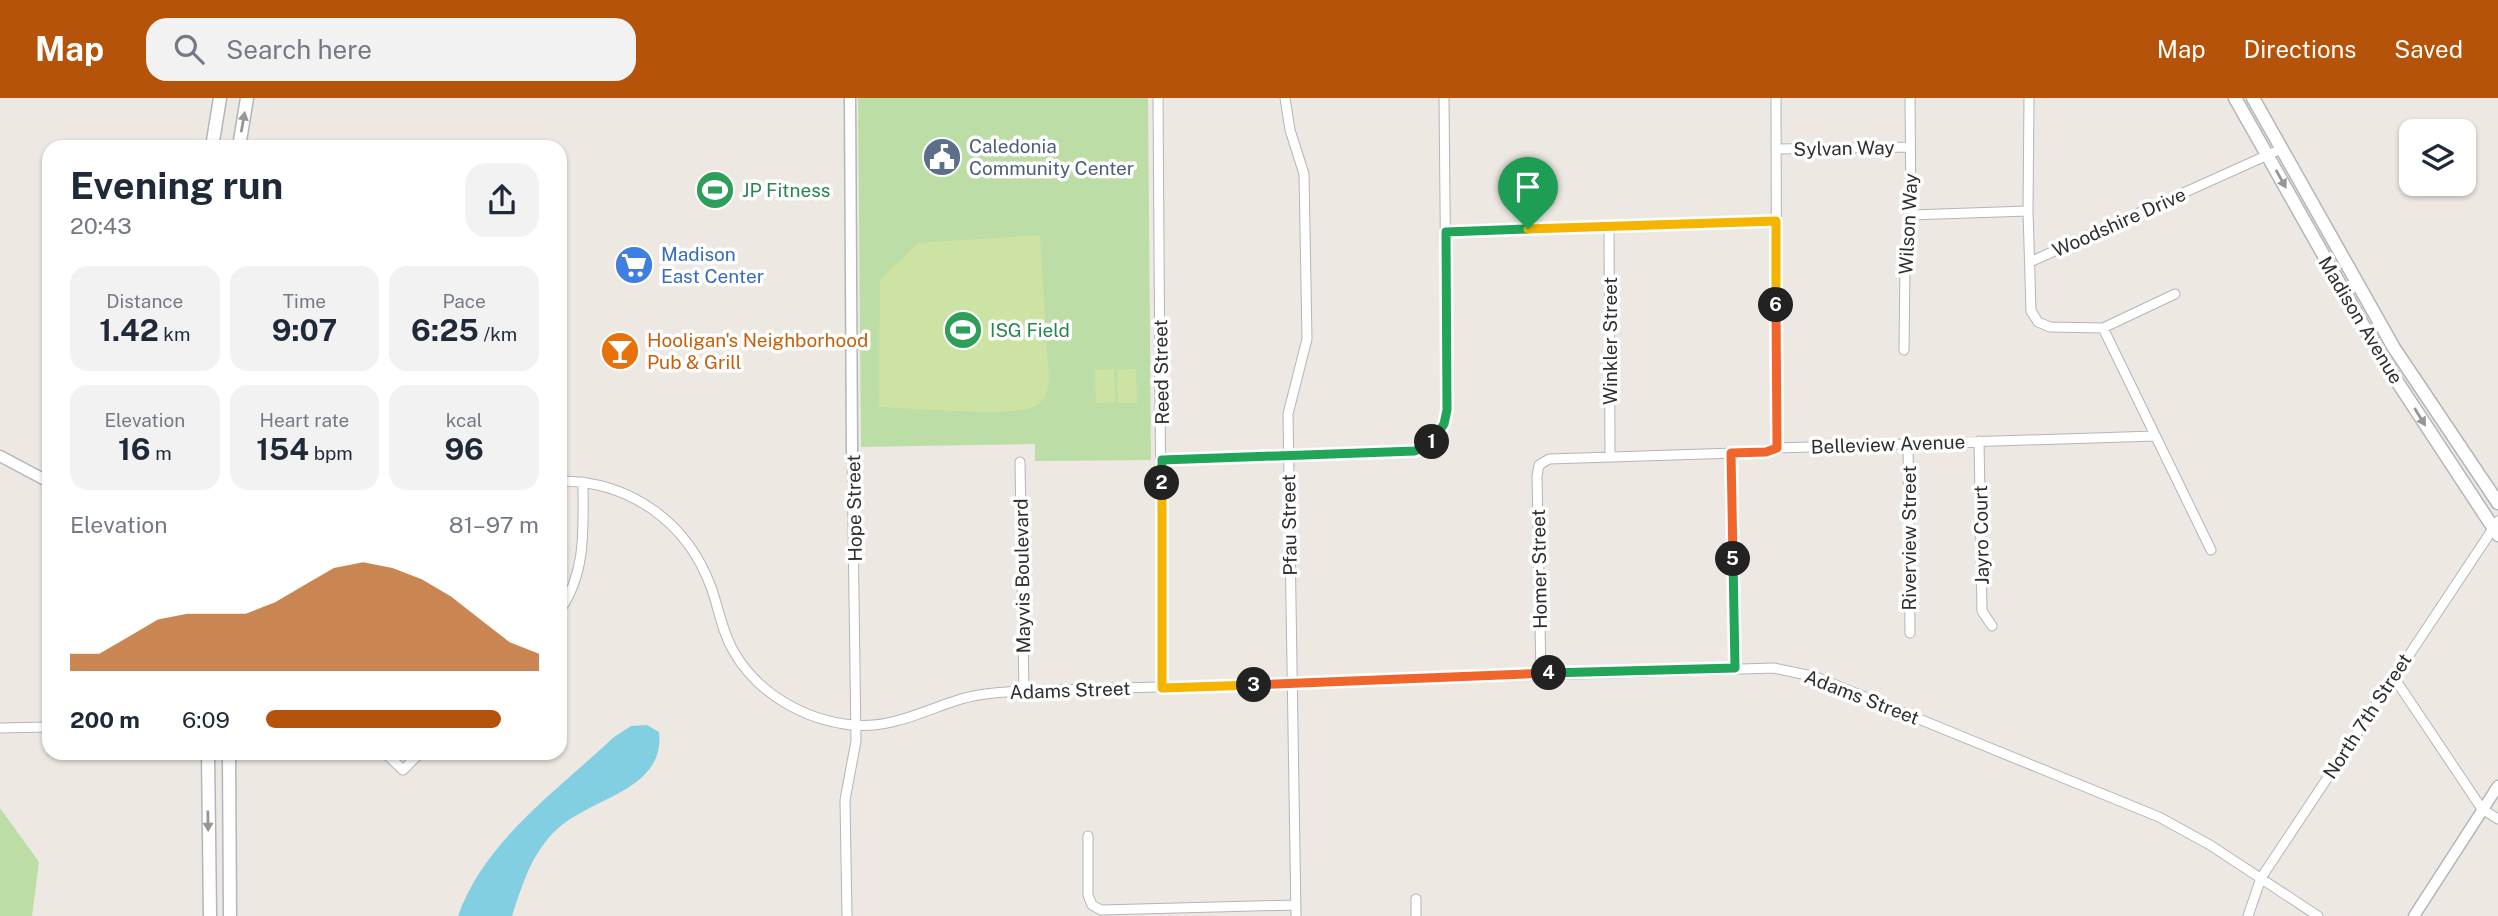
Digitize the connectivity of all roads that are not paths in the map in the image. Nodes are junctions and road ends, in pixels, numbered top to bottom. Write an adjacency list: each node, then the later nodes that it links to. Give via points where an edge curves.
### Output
1 (247, 98): 13 (main road, one-way to 1)
2 (850, 98): 31 (street, Hope Street)
3 (1158, 98): 36 (street, Reed Street)
4 (1285, 98): 34 (street, Pfau Street, via 1304,174 1307,339 1291,392)
5 (1444, 98): 22 (street)
6 (1776, 98): 15 (street)
7 (1910, 98): 14 (street, Wilson Way)
8 (2029, 98): 18 (street)
9 (2235, 98): 17 (main road, Madison Avenue)
10 (2253, 98): 16 (main road, Madison Avenue)
11 (219, 105): 12 (main road)
12 (215, 140)
13 (240, 140)
14 (1910, 147): 15 (street, Sylvan Way); 19 (street, Wilson Way)
15 (1777, 149): 20 (street)
16 (2281, 149): 17 (street, Woodshire Drive); 42 (main road, Madison Avenue, via 2394,348)
17 (2267, 156): 23 (street, Woodshire Drive); 43 (main road, Madison Avenue, one-way to 43, via 2381,356)
18 (2028, 211): 19 (street); 23 (street)
19 (1911, 215): 26 (street, Wilson Way, via 1905,263)
20 (1776, 221): 21 (street); 30 (street)
21 (1609, 226): 22 (street); 35 (street, Winkler Street)
22 (1446, 232): 34 (street, via 1447,410 1430,445 1415,451)
23 (2030, 262): 25 (street, Woodshire Drive, via 2031,311 2038,322 2050,327)
24 (2175, 294): 25 (street)
25 (2103, 328): 27 (street)
26 (1904, 350)
27 (2155, 436): 28 (street, Belleview Avenue); 44 (street)
28 (1979, 441): 29 (street, Belleview Avenue); 46 (street, Jayro Court, via 1982,611)
29 (1908, 443): 30 (street, Belleview Avenue); 47 (street, Riverview Street)
30 (1777, 448): 32 (street, Belleview Avenue)
31 (852, 452): 54 (street, Hope Street)
32 (1731, 453): 35 (street, Belleview Avenue); 48 (street)
33 (0, 456): 39 (street)
34 (1287, 457): 36 (street); 51 (street, Pfau Street)
35 (1610, 457): 38 (street, Belleview Avenue, via 1549,459)
36 (1162, 460): 52 (street, Reed Street)
37 (1020, 462): 53 (street, Mayvis Boulevard)
38 (1539, 465): 49 (street, Homer Street)
39 (42, 478)
40 (567, 481): 41 (street, Adams Street)
41 (583, 482): 45 (street, via 582,550 578,574); 54 (street, Adams Street, via 626,494 661,513 680,533 711,587 735,654 769,692 797,710)
42 (2498, 503)
43 (2496, 528): 50 (street, North 7th Street)
44 (2211, 550)
45 (567, 596)
46 (1992, 626)
47 (1909, 633)
48 (1735, 668): 49 (street, Adams Street); 65 (street, Adams Street, via 1785,669 1828,682 2159,817)
49 (1541, 674): 51 (street, Adams Street)
50 (2393, 676): 62 (street); 65 (street, North 7th Street)
51 (1293, 684): 52 (street, Adams Street); 67 (street, Pfau Street)
52 (1162, 688): 53 (street, Adams Street)
53 (1024, 691): 54 (street, Adams Street, via 962,699 898,721)
54 (855, 726): 70 (street, Hope Street, via 855,757 845,800)
55 (42, 727): 56 (street)
56 (0, 728)
57 (208, 760): 68 (main road, one-way to 68)
58 (229, 760): 69 (main road)
59 (392, 760): 60 (street, via 403,770)
60 (413, 760)
61 (2498, 786): 62 (street)
62 (2482, 809): 63 (street); 75 (street)
63 (2498, 819)
64 (1088, 836): 67 (street, via 1088,895 1092,905 1101,910)
65 (2261, 878): 73 (street, North 7th Street); 74 (street, Adams Street)
66 (1416, 899): 72 (street)
67 (1296, 905): 71 (street, Pfau Street)
68 (210, 916)
69 (230, 916)
70 (847, 916)
71 (1296, 916)
72 (1416, 916)
73 (2248, 916)
74 (2318, 916)
75 (2414, 916)

